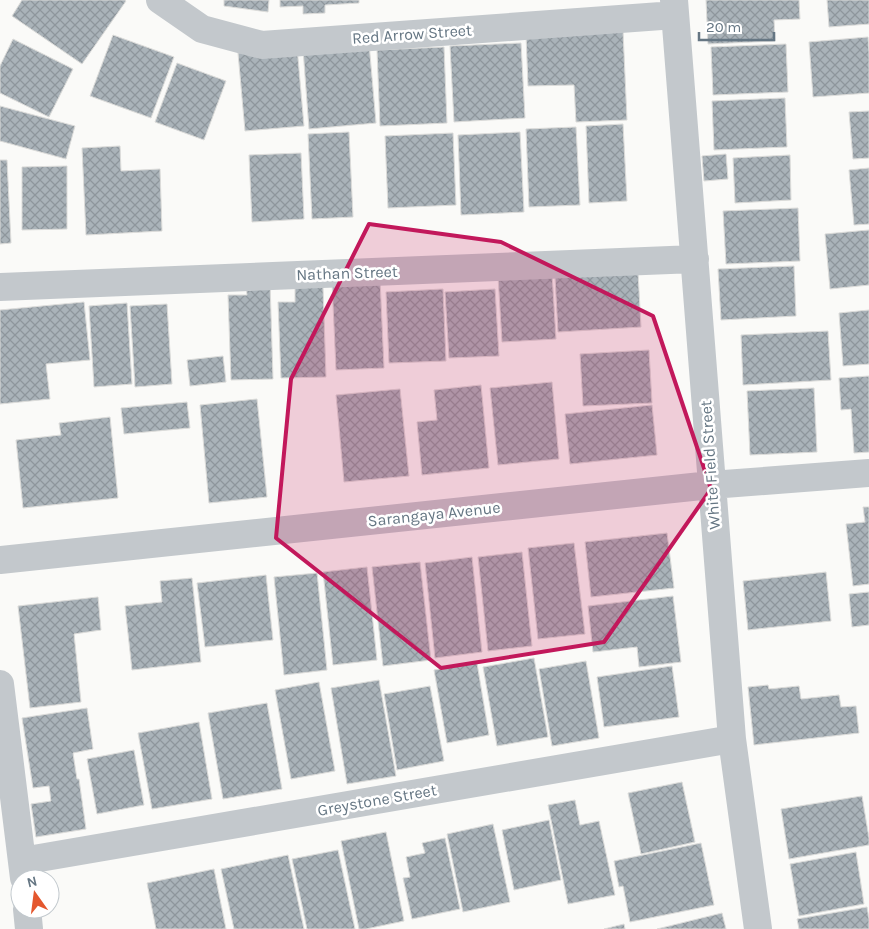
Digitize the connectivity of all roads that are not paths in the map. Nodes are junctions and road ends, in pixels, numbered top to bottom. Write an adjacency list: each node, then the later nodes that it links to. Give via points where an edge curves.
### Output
1 (160, 0): 2 (street, Red Arrow Street, via 202,29 262,45)
2 (674, 8): 3 (street, White Field Street)
3 (695, 259): 4 (street, Nathan Street); 6 (street, White Field Street)
4 (0, 287)
5 (869, 474): 6 (street, Sarangaya Avenue)
6 (712, 485): 7 (street, Sarangaya Avenue); 9 (street, White Field Street)
7 (0, 560)
8 (0, 684): 10 (street)
9 (732, 739): 11 (street, Greystone Street); 12 (street, White Field Street)
10 (23, 869)
11 (28, 869)
12 (758, 929)

